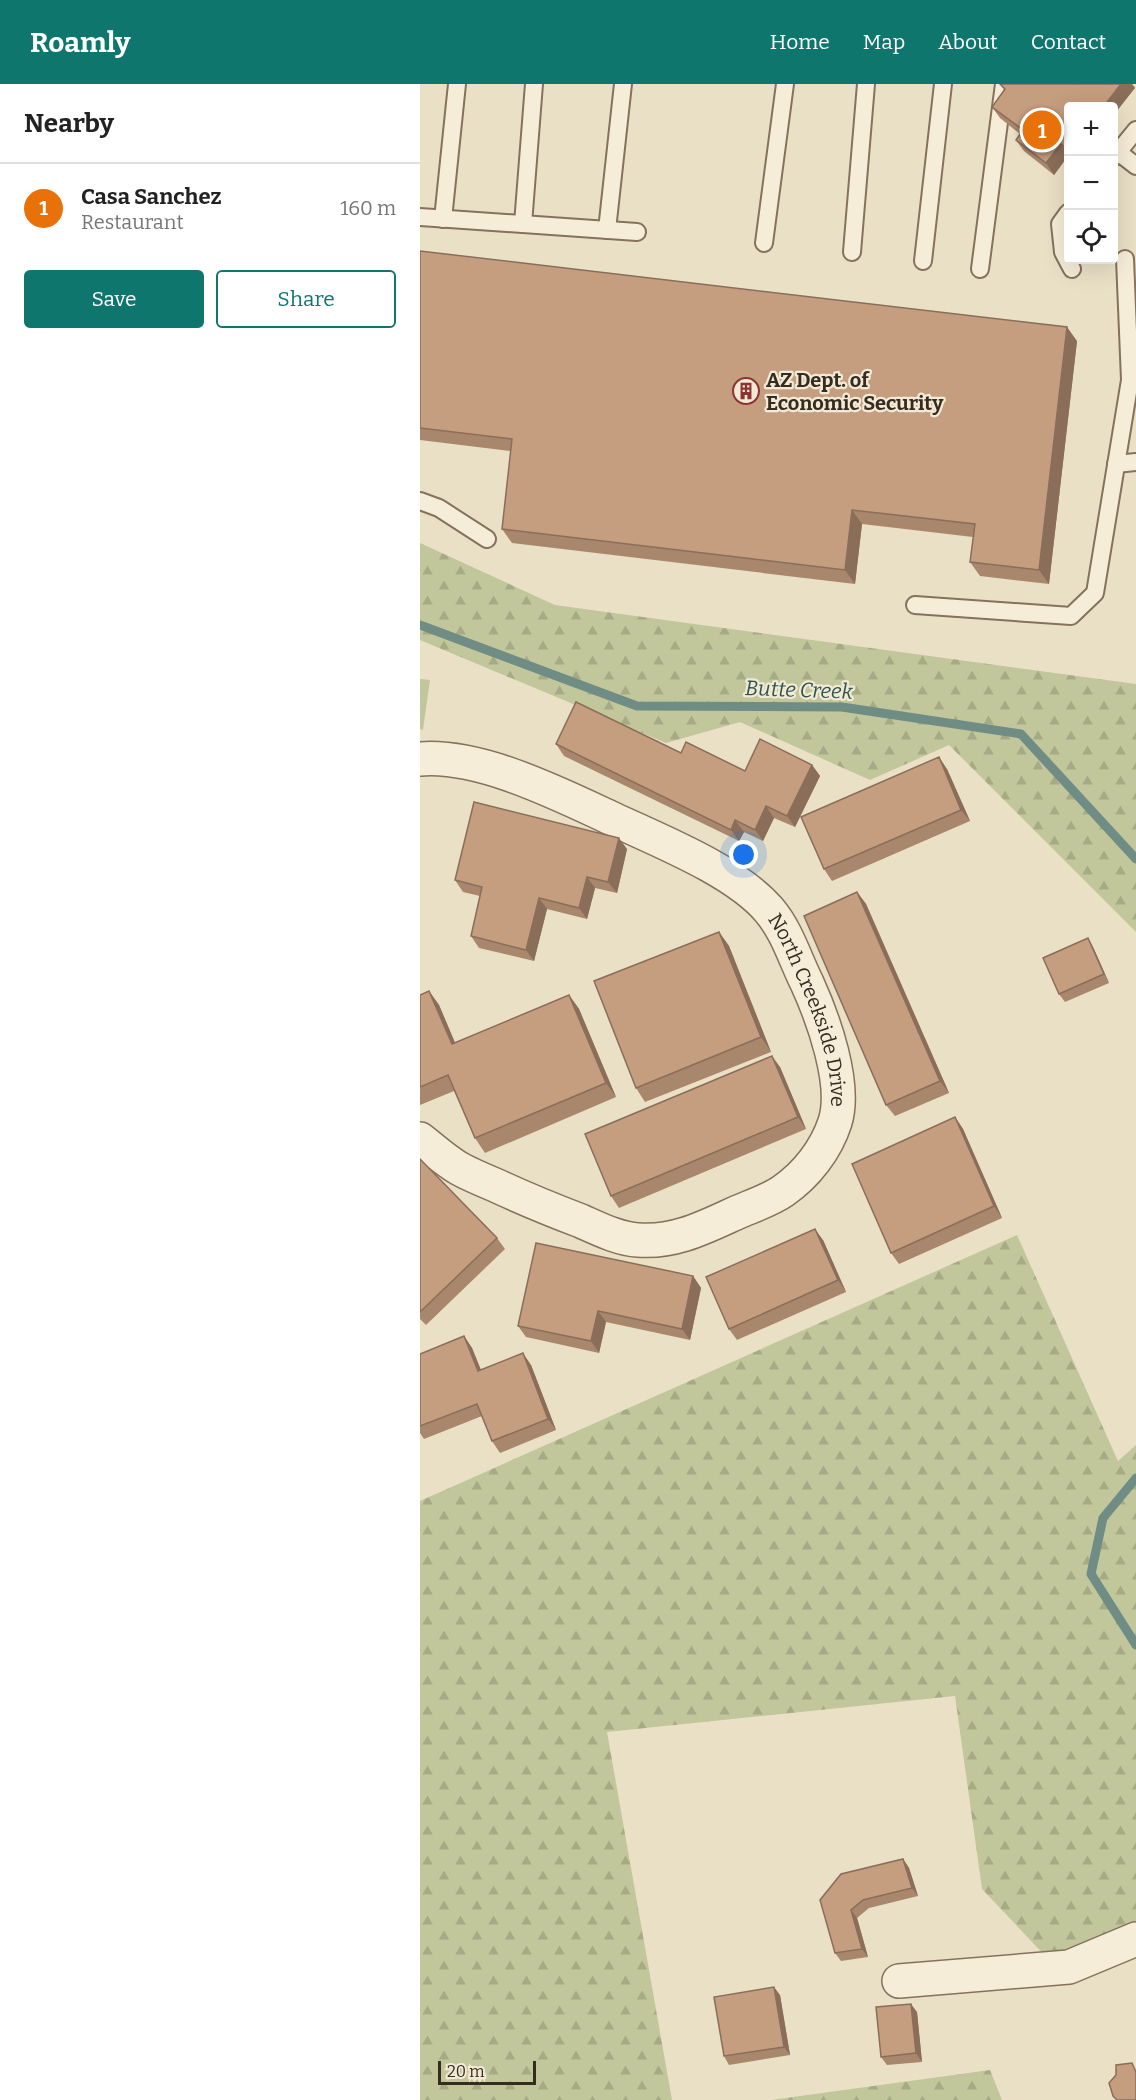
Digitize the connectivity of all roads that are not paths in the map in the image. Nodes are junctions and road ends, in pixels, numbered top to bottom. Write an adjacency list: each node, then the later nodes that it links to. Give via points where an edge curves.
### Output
1 (457, 84): 14 (lane)
2 (534, 84): 15 (lane)
3 (623, 84): 16 (lane)
4 (785, 84): 18 (lane)
5 (866, 84): 19 (lane)
6 (943, 84): 22 (lane)
7 (1004, 84): 24 (lane)
8 (1136, 130): 9 (lane)
9 (1118, 152)
10 (1118, 156): 11 (lane)
11 (1136, 166)
12 (420, 217): 14 (lane)
13 (1064, 218): 20 (lane, via 1060,224)
14 (443, 219): 15 (lane)
15 (523, 224): 16 (lane)
16 (607, 230): 17 (lane)
17 (637, 232)
18 (764, 243)
19 (852, 252)
20 (1064, 254)
21 (1125, 259): 27 (lane, via 1130,380)
22 (923, 261)
23 (1069, 264): 25 (lane)
24 (980, 269)
25 (1072, 269)
26 (1136, 462): 27 (lane)
27 (1116, 464): 30 (lane, via 1095,593 1071,616)
28 (420, 501): 29 (lane, via 439,508)
29 (487, 539)
30 (915, 605)
31 (420, 759): 32 (street, North Creekside Drive, via 452,760 500,771 601,813 735,880 769,910 786,937 824,1028 838,1096 835,1121 815,1161 799,1178 781,1192 672,1239 623,1238 540,1206 459,1168)
32 (420, 1139)
33 (1136, 1940): 34 (street, via 1069,1967)
34 (898, 1981)

